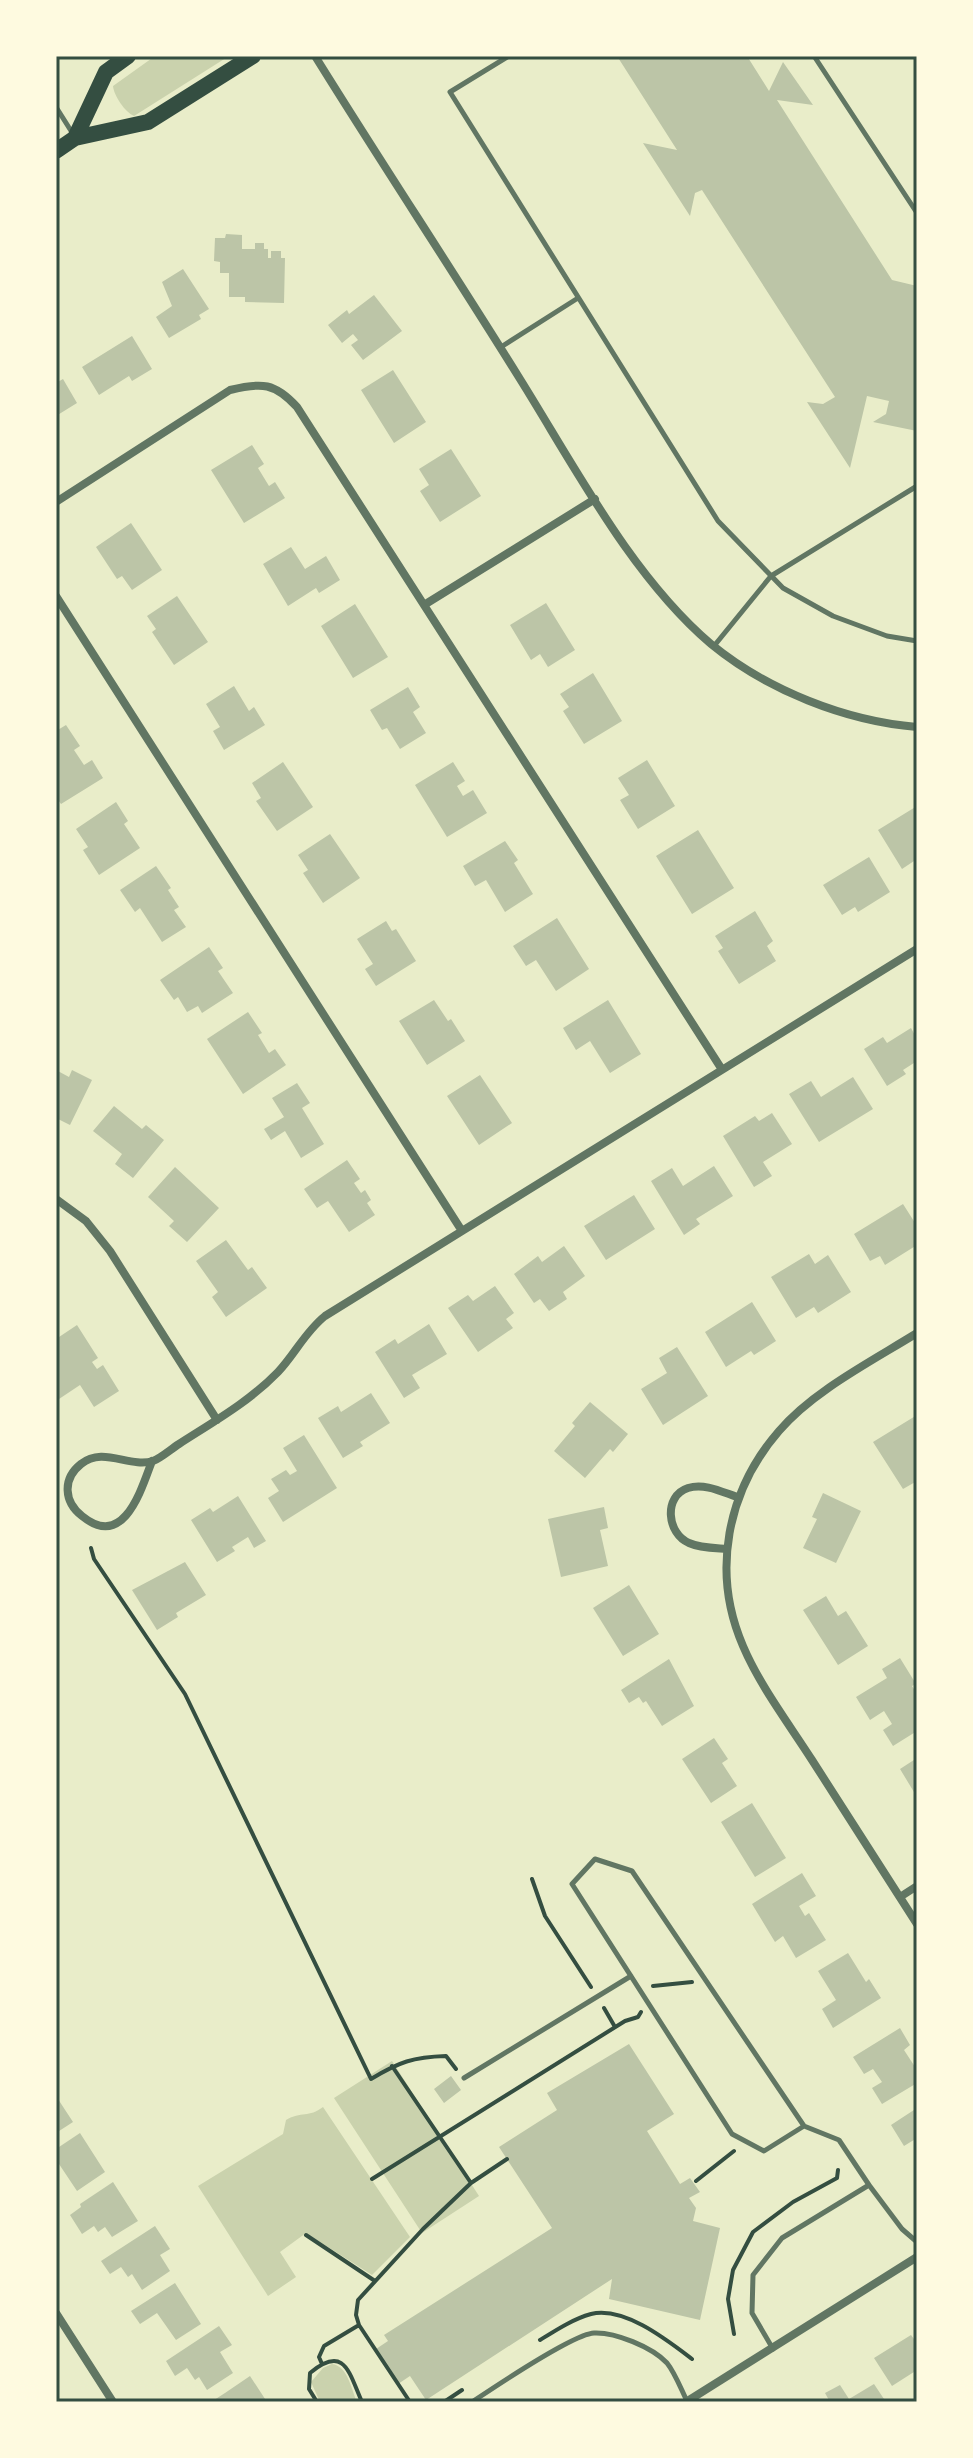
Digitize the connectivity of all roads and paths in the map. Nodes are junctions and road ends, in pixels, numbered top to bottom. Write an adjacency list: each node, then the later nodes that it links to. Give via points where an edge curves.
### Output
1 (128, 56): 7 (main road, via 106,72)
2 (253, 56): 7 (main road, via 148,122)
3 (315, 56): 11 (street)
4 (509, 56): 10 (lane, via 450,92)
5 (814, 56): 9 (lane)
6 (56, 107): 7 (lane)
7 (75, 138): 8 (main road)
8 (56, 151)
9 (917, 213)
10 (578, 298): 11 (lane); 15 (lane, via 718,521)
11 (500, 347): 13 (street)
12 (917, 486): 15 (lane)
13 (595, 499): 17 (street); 19 (street, via 651,581)
14 (56, 502): 17 (street, via 215,398 246,386 268,386 297,407)
15 (771, 576): 18 (lane, via 833,616); 19 (lane)
16 (56, 596): 24 (street)
17 (424, 605): 22 (street)
18 (917, 641)
19 (714, 646): 20 (street, via 794,694 868,719)
20 (917, 727)
21 (917, 949): 22 (street)
22 (721, 1068): 24 (street)
23 (56, 1199): 26 (street, via 86,1221 110,1251)
24 (462, 1231): 26 (street, via 312,1326 271,1379)
25 (917, 1333): 28 (street, via 804,1406 778,1432)
26 (217, 1420): 27 (street)
27 (152, 1461): 27 (street, via 105,1456 82,1463 70,1476 69,1499 87,1520 101,1526 115,1523 128,1515)
28 (737, 1497): 30 (street); 30 (street, via 689,1488 677,1496 670,1512 672,1527 682,1539)
29 (91, 1548): 40 (path, via 185,1694 371,2079)
30 (727, 1549): 33 (street, via 728,1591 743,1648)
31 (532, 1879): 37 (path, via 545,1916)
32 (917, 1886): 33 (street)
33 (900, 1897): 34 (street)
34 (917, 1924)
35 (631, 1976): 36 (lane, via 572,1884 595,1859 632,1871); 37 (lane); 38 (lane)
36 (706, 1980): 38 (path, via 652,1986); 42 (lane)
37 (597, 1996): 39 (path); 41 (lane)
38 (647, 2002): 39 (path, via 638,2017); 44 (lane, via 732,2134)
39 (615, 2027): 43 (path)
40 (392, 2066): 41 (path, via 416,2057 446,2056); 43 (path)
41 (464, 2078)
42 (804, 2126): 44 (lane, via 764,2151); 49 (lane, via 839,2140)
43 (441, 2136): 46 (path); 48 (path)
44 (741, 2139): 47 (path, via 733,2155)
45 (507, 2159): 48 (path)
46 (372, 2179)
47 (696, 2181)
48 (471, 2183): 53 (path)
49 (869, 2185): 51 (lane); 56 (lane, via 782,2238 753,2275 752,2313)
50 (306, 2235): 53 (path)
51 (917, 2242)
52 (917, 2257): 56 (street)
53 (375, 2281): 55 (path, via 358,2300)
54 (56, 2313): 58 (street)
55 (359, 2325): 57 (path, via 324,2346); 61 (path)
56 (774, 2349): 63 (street)
57 (322, 2364): 59 (path, via 308,2378); 60 (path, via 331,2359 346,2366)
58 (113, 2402)
59 (317, 2402)
60 (362, 2402)
61 (410, 2402)
62 (472, 2402): 63 (lane, via 591,2333 619,2336 666,2363)
63 (687, 2402)

